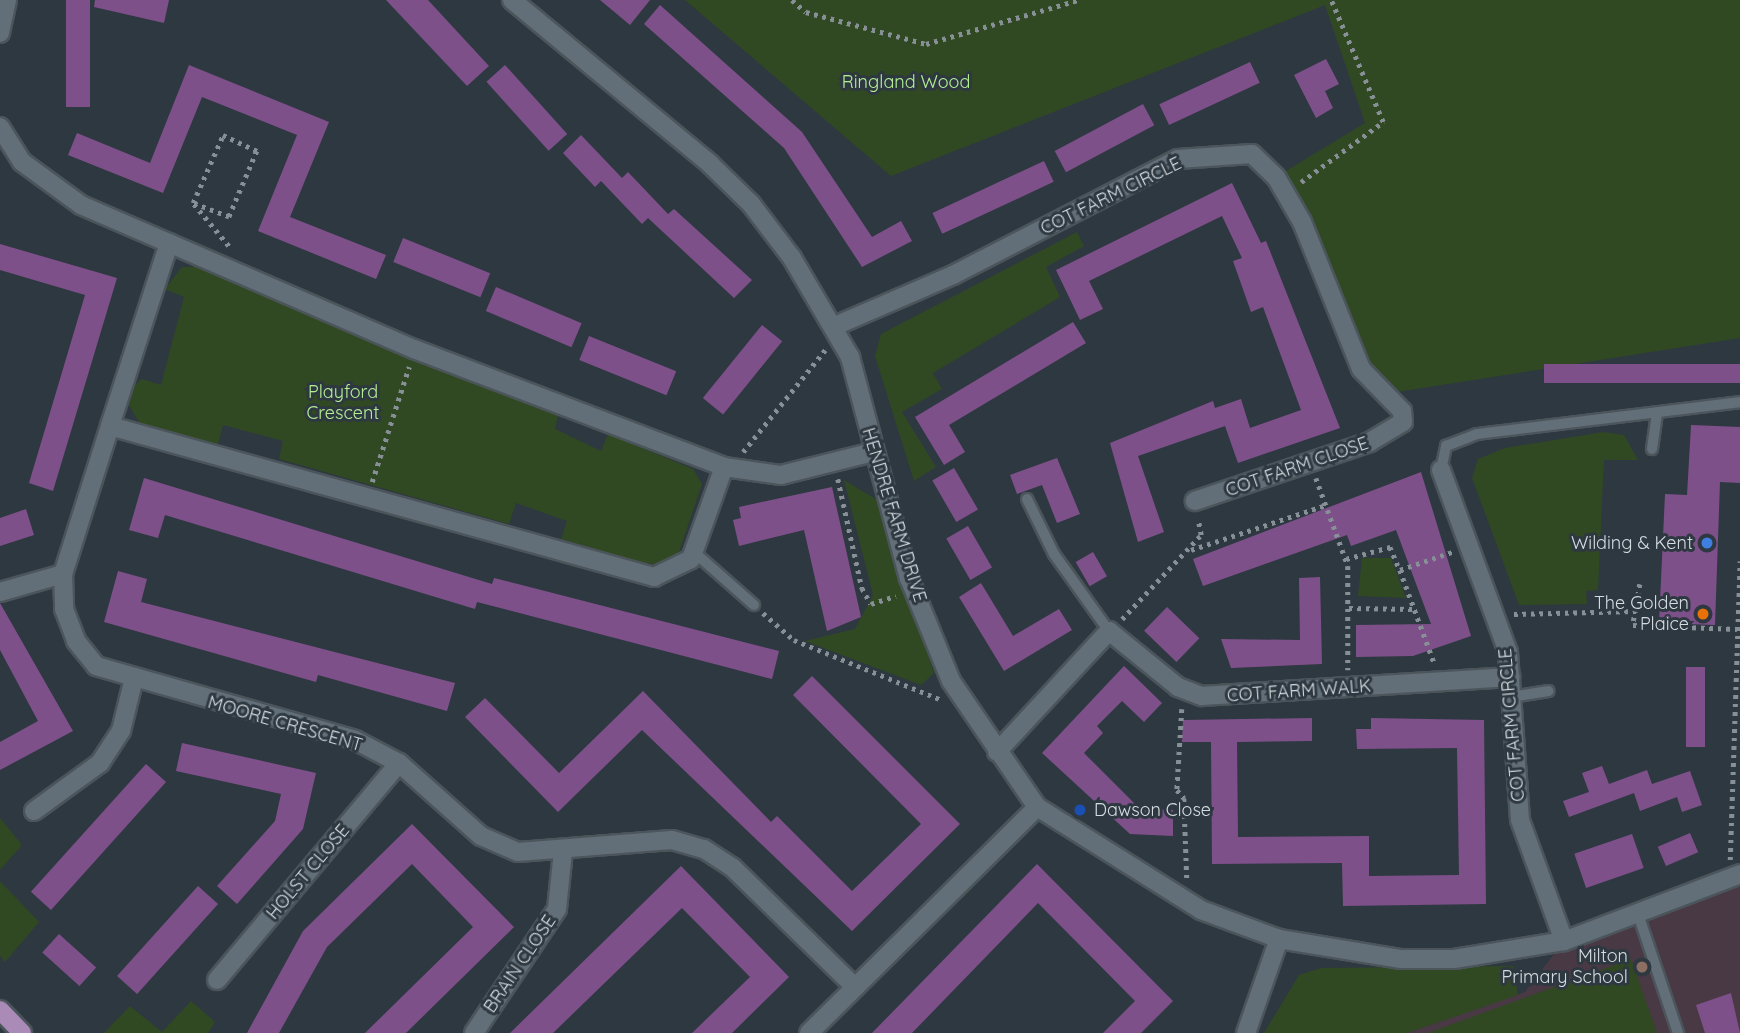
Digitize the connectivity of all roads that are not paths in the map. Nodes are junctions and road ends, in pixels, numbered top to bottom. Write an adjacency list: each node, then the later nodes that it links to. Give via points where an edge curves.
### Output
1 (7, 0): 3 (street)
2 (512, 0): 6 (street, HENDRE FARM DRIVE, via 751,204)
3 (0, 33)
4 (2, 137): 5 (street, via 53,190)
5 (169, 243): 9 (street); 13 (street, via 414,349)
6 (837, 329): 10 (street, COT FARM CIRCLE, via 1178,159 1252,154 1286,194 1361,369 1402,411); 12 (street, HENDRE FARM DRIVE)
7 (1740, 402): 8 (lane)
8 (1657, 412): 11 (lane); 14 (lane, via 1477,434 1446,446)
9 (110, 426): 17 (street, via 654,577 676,571); 18 (street, MOORE CRESCENT)
10 (1398, 430): 16 (street, COT FARM CLOSE)
11 (1652, 449)
12 (873, 452): 13 (street, via 781,475); 26 (street, HENDRE FARM DRIVE, via 914,590 972,713)
13 (727, 468): 17 (street)
14 (1441, 470): 22 (street, COT FARM CIRCLE, via 1494,614)
15 (1027, 499): 21 (lane, via 1054,554)
16 (1195, 501)
17 (694, 552): 20 (lane)
18 (63, 574): 19 (street); 23 (street, MOORE CRESCENT, via 64,609 76,641 96,666)
19 (0, 592)
20 (754, 606)
21 (1109, 631): 22 (street, COT FARM WALK, via 1184,691 1232,696); 26 (street)
22 (1510, 677): 25 (street, COT FARM CIRCLE)
23 (133, 682): 27 (street, MOORE CRESCENT, via 355,740); 29 (street, via 121,731 100,763)
24 (1549, 691): 25 (lane)
25 (1511, 697): 34 (street, COT FARM CIRCLE, via 1520,820)
26 (997, 752): 28 (street, HENDRE FARM DRIVE)
27 (399, 763): 30 (street, MOORE CRESCENT, via 481,836 518,852); 35 (street, HOLST CLOSE)
28 (1037, 807): 33 (street, HENDRE FARM DRIVE, via 1188,902); 36 (street)
29 (34, 811)
30 (563, 851): 36 (street, MOORE CRESCENT, via 672,840 704,849 732,867); 39 (street, BRAIN CLOSE, via 557,909)
31 (1735, 876): 32 (street, HENDRE FARM DRIVE)
32 (1638, 914): 34 (street, HENDRE FARM DRIVE); 42 (lane)
33 (1279, 939): 34 (street, HENDRE FARM DRIVE, via 1401,960 1465,958); 41 (street)
34 (1564, 941)
35 (217, 980)
36 (855, 987): 40 (street)
37 (0, 1010): 38 (main road)
38 (22, 1033)
39 (474, 1033)
40 (809, 1033)
41 (1246, 1033)
42 (1678, 1033)

